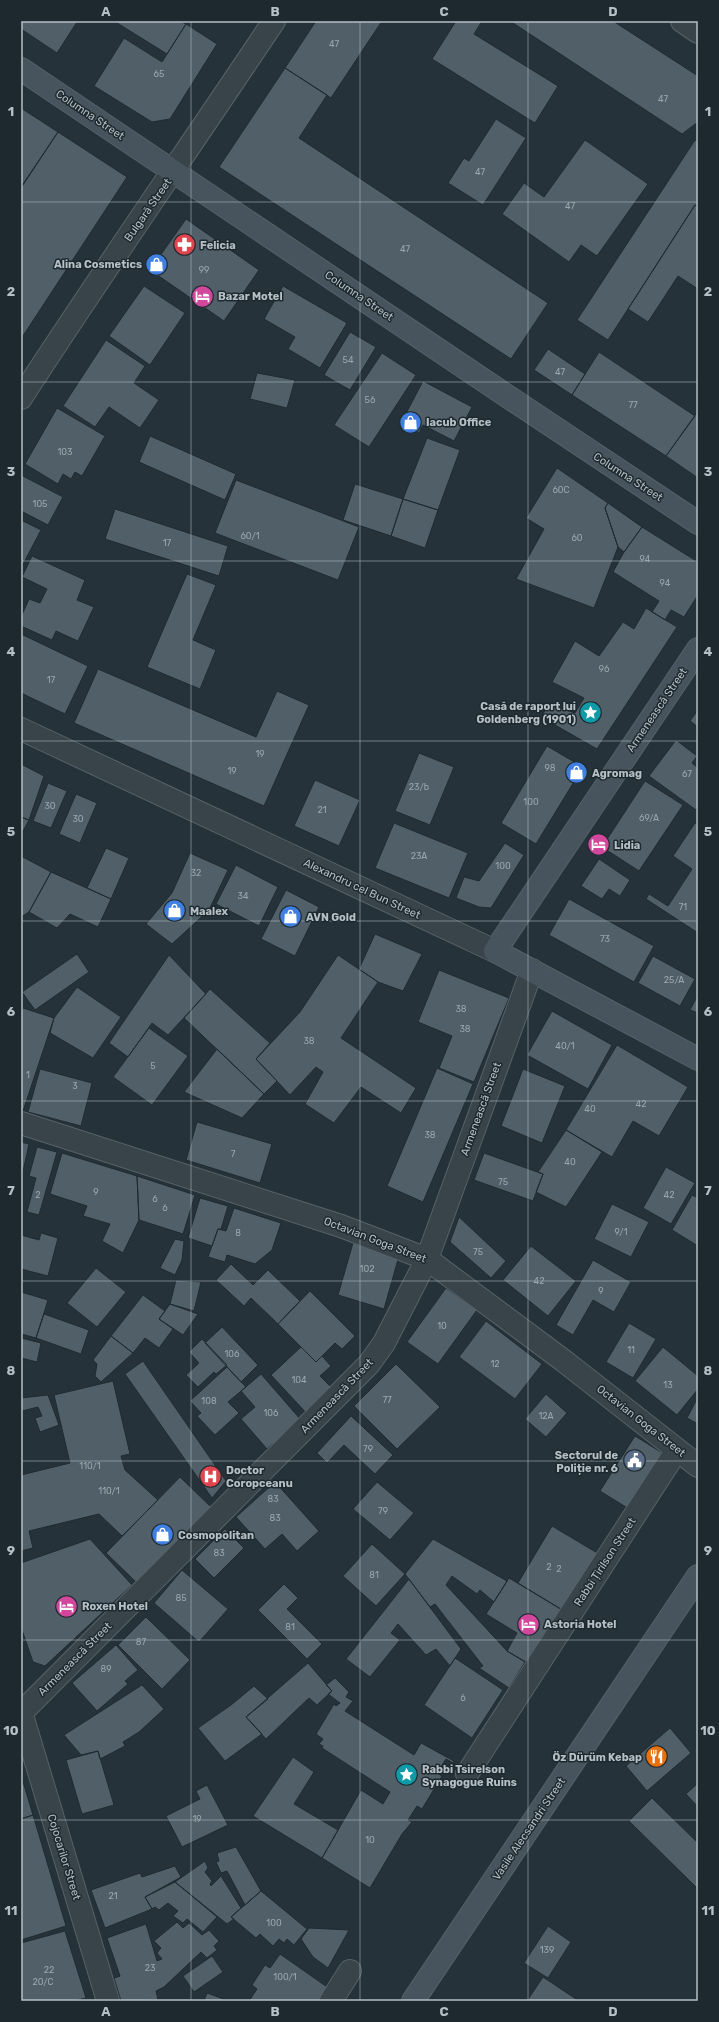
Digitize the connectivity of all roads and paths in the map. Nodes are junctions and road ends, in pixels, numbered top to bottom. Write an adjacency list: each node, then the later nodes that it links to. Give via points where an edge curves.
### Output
1 (274, 21): 5 (street, Bulgară Street)
2 (682, 21): 3 (street)
3 (698, 32)
4 (21, 69): 5 (main road, Columna Street)
5 (174, 171): 6 (street, Bulgară Street, via 71,320); 7 (main road, Columna Street)
6 (21, 398)
7 (698, 523)
8 (698, 648): 10 (main road, Armenească Street)
9 (21, 729): 10 (street, Alexandru cel Bun Street)
10 (495, 951): 11 (main road, Alexandru cel Bun Street)
11 (532, 970): 12 (main road, Alexandru cel Bun Street); 14 (street, Armenească Street)
12 (698, 1059)
13 (21, 1123): 14 (street, Octavian Goga Street, via 341,1226)
14 (427, 1259): 15 (street, Octavian Goga Street, via 564,1361); 18 (street, Armenească Street, via 384,1343 369,1364)
15 (677, 1450): 16 (street, Octavian Goga Street); 19 (street, Rabbi Țirilson Street)
16 (698, 1466)
17 (698, 1576): 23 (main road, Vasile Alecsandri Street)
18 (21, 1713): 21 (street, Cojocarilor Street)
19 (467, 1774)
20 (350, 1971): 22 (street)
21 (108, 2001)
22 (331, 2001)
23 (413, 2001)

